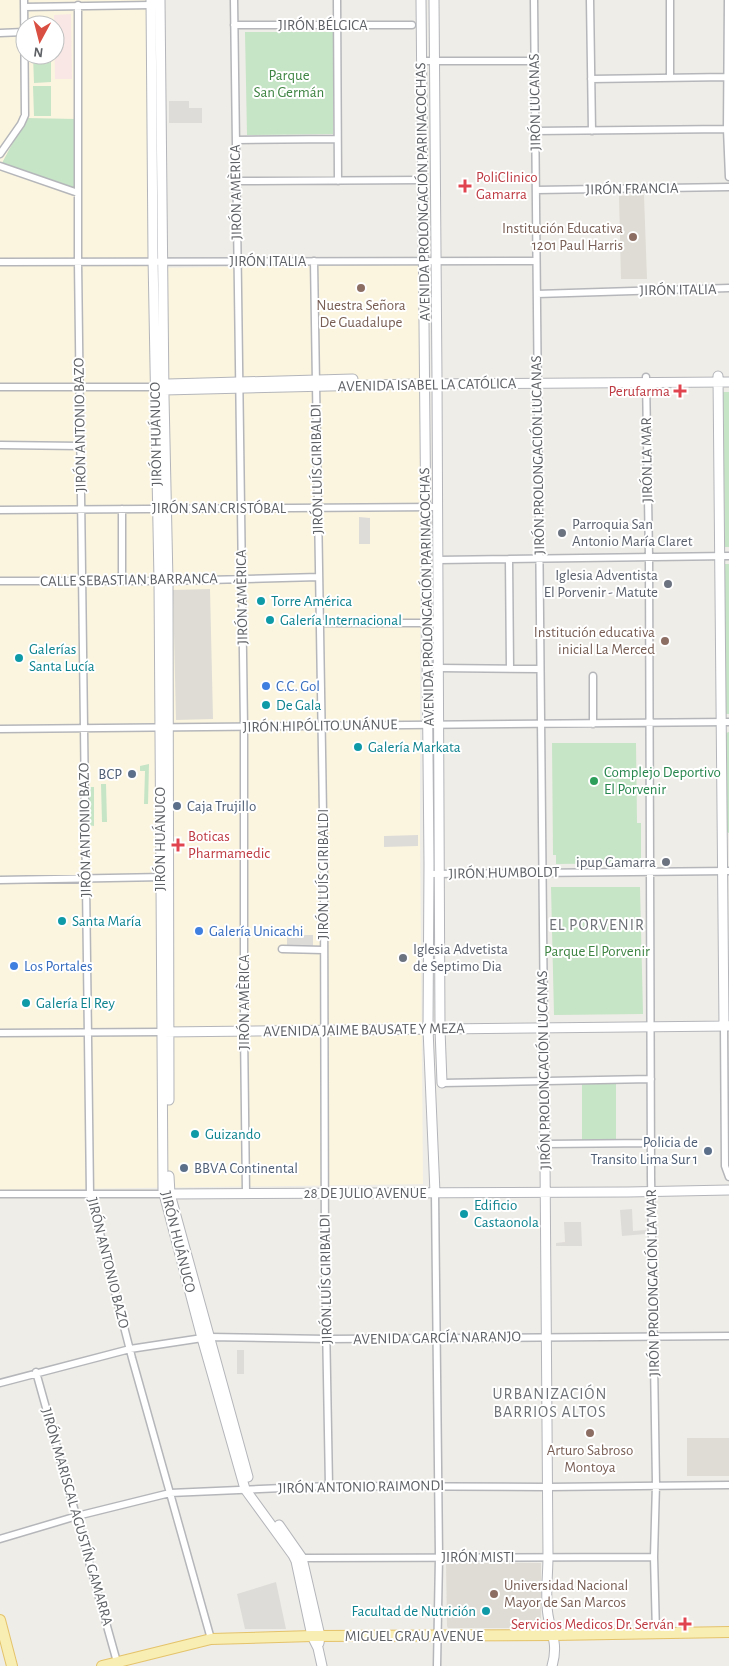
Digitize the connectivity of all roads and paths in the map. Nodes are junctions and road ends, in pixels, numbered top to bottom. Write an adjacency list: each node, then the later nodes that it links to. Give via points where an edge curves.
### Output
1 (234, 0): 12 (street, JIRÓN AMÈRICA)
2 (337, 0): 14 (street)
3 (421, 0): 17 (street, AVENIDA PROLONGACIÓN PARINACOCHAS)
4 (434, 0): 18 (street, AVENIDA PROLONGACIÓN PARINACOCHAS)
5 (534, 0): 19 (street, JIRÓN LUCANAS)
6 (590, 0): 23 (street)
7 (670, 0): 21 (street)
8 (154, 2): 11 (street); 38 (street, JIRÓN HUÁNUCO); 39 (street, JIRÓN HUÁNUCO)
9 (24, 3): 11 (street)
10 (728, 3): 22 (street)
11 (78, 5): 37 (street, JIRÓN ANTONIO BAZO)
12 (234, 25): 14 (street, JIRÓN BÉLGICA); 28 (street, JIRÓN AMÈRICA)
13 (412, 25): 14 (street, JIRÓN BÉLGICA)
14 (338, 26): 27 (street)
15 (15, 32): 16 (street)
16 (0, 33)
17 (422, 61): 18 (street); 32 (street, AVENIDA PROLONGACIÓN PARINACOCHAS)
18 (434, 61): 19 (street); 43 (street, AVENIDA PROLONGACIÓN PARINACOCHAS)
19 (534, 61): 25 (street, JIRÓN LUCANAS)
20 (24, 65): 29 (street, via 25,115)
21 (670, 77): 22 (street); 23 (street)
22 (727, 77): 24 (street)
23 (591, 79): 26 (street)
24 (727, 129): 26 (street); 31 (street)
25 (535, 131): 26 (street); 36 (street, JIRÓN LUCANAS)
26 (592, 131)
27 (337, 139): 28 (street); 34 (street)
28 (236, 140): 33 (street, JIRÓN AMÈRICA)
29 (0, 154)
30 (0, 166): 37 (street)
31 (729, 177)
32 (423, 180): 34 (street); 42 (street, AVENIDA PROLONGACIÓN PARINACOCHAS)
33 (236, 181): 34 (street); 40 (street, JIRÓN AMÈRICA)
34 (338, 181)
35 (729, 187): 36 (street, JIRÓN FRANCIA)
36 (536, 190): 44 (street, JIRÓN LUCANAS)
37 (78, 193): 46 (street, JIRÓN ANTONIO BAZO)
38 (152, 199): 39 (street); 47 (street, JIRÓN HUÁNUCO)
39 (162, 199): 48 (street, JIRÓN HUÁNUCO)
40 (237, 261): 41 (street, JIRÓN ITALIA); 48 (street, JIRÓN ITALIA); 59 (street, JIRÓN AMÈRICA)
41 (314, 261): 42 (street, JIRÓN ITALIA); 58 (street, JIRÓN LUÍS GIRIBALDI)
42 (424, 261): 43 (street, JIRÓN ITALIA); 56 (street, AVENIDA PROLONGACIÓN PARINACOCHAS)
43 (436, 261): 44 (street, JIRÓN ITALIA); 54 (street, AVENIDA PROLONGACIÓN PARINACOCHAS)
44 (536, 261): 50 (street, JIRÓN LUCANAS)
45 (0, 262): 46 (street, JIRÓN ITALIA)
46 (78, 262): 47 (street, JIRÓN ITALIA); 61 (street, JIRÓN ANTONIO BAZO)
47 (153, 262): 48 (street, JIRÓN ITALIA); 62 (street, JIRÓN HUÁNUCO)
48 (163, 262): 62 (street, JIRÓN HUÁNUCO)
49 (729, 288): 50 (street, JIRÓN ITALIA)
50 (537, 294): 55 (street, JIRÓN PROLONGACIÓN LUCANAS)
51 (729, 376): 52 (street, AVENIDA ISABEL LA CATÓLICA)
52 (718, 379): 53 (street, AVENIDA ISABEL LA CATÓLICA); 57 (street, AVENIDA ISABEL LA CATÓLICA); 75 (street)
53 (645, 380): 55 (street, AVENIDA ISABEL LA CATÓLICA); 74 (street, JIRÓN LA MAR)
54 (438, 381): 55 (street, AVENIDA ISABEL LA CATÓLICA); 56 (street, AVENIDA ISABEL LA CATÓLICA); 66 (street, AVENIDA PROLONGACIÓN PARINACOCHAS)
55 (537, 381): 77 (street, JIRÓN PROLONGACIÓN LUCANAS)
56 (425, 382): 58 (street, AVENIDA ISABEL LA CATÓLICA); 65 (street, AVENIDA PROLONGACIÓN PARINACOCHAS)
57 (729, 382)
58 (316, 383): 59 (street, AVENIDA ISABEL LA CATÓLICA); 68 (street, JIRÓN LUÍS GIRIBALDI)
59 (239, 385): 62 (street, AVENIDA ISABEL LA CATÓLICA); 67 (street, JIRÓN AMÈRICA)
60 (0, 387): 61 (street, AVENIDA ISABEL LA CATÓLICA)
61 (80, 387): 62 (street, AVENIDA ISABEL LA CATÓLICA); 64 (street, JIRÓN ANTONIO BAZO)
62 (161, 387): 71 (street, JIRÓN HUÁNUCO)
63 (0, 445): 64 (street)
64 (81, 446): 69 (street, JIRÓN ANTONIO BAZO)
65 (426, 507): 66 (street, JIRÓN SAN CRISTÓBAL); 68 (street, JIRÓN SAN CRISTÓBAL); 86 (street, AVENIDA PROLONGACIÓN PARINACOCHAS)
66 (438, 507): 78 (street, AVENIDA PROLONGACIÓN PARINACOCHAS)
67 (241, 508): 68 (street, JIRÓN SAN CRISTÓBAL); 71 (street, JIRÓN SAN CRISTÓBAL); 80 (street, JIRÓN AMÈRICA)
68 (318, 508): 79 (street, JIRÓN LUÍS GIRIBALDI)
69 (82, 509): 70 (street, JIRÓN SAN CRISTÓBAL); 72 (street, JIRÓN SAN CRISTÓBAL); 81 (street, JIRÓN ANTONIO BAZO)
70 (122, 509): 71 (street, JIRÓN SAN CRISTÓBAL); 82 (street)
71 (161, 509): 83 (street, JIRÓN HUÁNUCO)
72 (0, 510)
73 (729, 556): 75 (street)
74 (649, 557): 75 (street); 77 (street); 93 (street, JIRÓN LA MAR)
75 (719, 557): 92 (street)
76 (509, 559): 77 (street); 78 (street); 89 (street)
77 (539, 559): 90 (street, JIRÓN PROLONGACIÓN LUCANAS)
78 (438, 560): 87 (street, AVENIDA PROLONGACIÓN PARINACOCHAS)
79 (319, 577): 80 (street, CALLE SEBASTIAN BARRANCA); 85 (street, JIRÓN LUÍS GIRIBALDI)
80 (242, 579): 83 (street, CALLE SEBASTIAN BARRANCA); 100 (street, JIRÓN AMÈRICA)
81 (82, 581): 82 (street, CALLE SEBASTIAN BARRANCA); 84 (street, CALLE SEBASTIAN BARRANCA); 101 (street, JIRÓN ANTONIO BAZO)
82 (122, 581): 83 (street, CALLE SEBASTIAN BARRANCA)
83 (163, 581): 99 (street, JIRÓN HUÁNUCO)
84 (0, 582)
85 (320, 623): 86 (street); 98 (street, JIRÓN LUÍS GIRIBALDI)
86 (427, 623): 87 (street); 96 (street, AVENIDA PROLONGACIÓN PARINACOCHAS)
87 (438, 623): 88 (street, AVENIDA PROLONGACIÓN PARINACOCHAS)
88 (439, 668): 89 (street); 97 (street, AVENIDA PROLONGACIÓN PARINACOCHAS)
89 (510, 669): 90 (street)
90 (540, 669): 94 (street, JIRÓN PROLONGACIÓN LUCANAS)
91 (593, 676): 95 (street)
92 (726, 722): 93 (street, JIRÓN HIPÓLITO UNÁNUE); 103 (street)
93 (650, 723): 95 (street, JIRÓN HIPÓLITO UNÁNUE); 104 (street, JIRÓN PROLONGACIÓN LA MAR)
94 (541, 724): 95 (street, JIRÓN HIPÓLITO UNÁNUE); 97 (street, JIRÓN HIPÓLITO UNÁNUE); 105 (street, JIRÓN PROLONGACIÓN LUCANAS)
95 (593, 724)
96 (428, 725): 97 (street, JIRÓN HIPÓLITO UNÁNUE); 98 (street, JIRÓN HIPÓLITO UNÁNUE); 106 (street, AVENIDA PROLONGACIÓN PARINACOCHAS)
97 (439, 725): 107 (street, AVENIDA PROLONGACIÓN PARINACOCHAS)
98 (321, 726): 100 (street, JIRÓN HIPÓLITO UNÁNUE); 112 (street, JIRÓN LUÍS GIRIBALDI)
99 (164, 727): 100 (street, JIRÓN HIPÓLITO UNÁNUE); 101 (street, JIRÓN HIPÓLITO UNÁNUE); 108 (street, JIRÓN HUÁNUCO)
100 (244, 727): 119 (street, JIRÓN AMÈRICA)
101 (84, 728): 102 (street, JIRÓN HIPÓLITO UNÁNUE); 109 (street, JIRÓN ANTONIO BAZO)
102 (0, 729)
103 (726, 871): 104 (street, JIRÓN HUMBOLDT); 114 (street)
104 (650, 872): 105 (street, JIRÓN HUMBOLDT); 113 (street, JIRÓN PROLONGACIÓN LA MAR)
105 (542, 873): 107 (street, JIRÓN HUMBOLDT); 115 (street, JIRÓN PROLONGACIÓN LUCANAS)
106 (429, 874): 107 (street, JIRÓN HUMBOLDT); 116 (street, AVENIDA PROLONGACIÓN PARINACOCHAS)
107 (440, 874): 117 (street, AVENIDA PROLONGACIÓN PARINACOCHAS)
108 (164, 877): 109 (street); 121 (street, JIRÓN HUÁNUCO)
109 (86, 878): 110 (street); 120 (street, JIRÓN ANTONIO BAZO)
110 (0, 880)
111 (282, 950): 112 (street)
112 (323, 950): 118 (street, JIRÓN LUÍS GIRIBALDI)
113 (651, 1026): 114 (street, AVENIDA JAIME BAUSATE Y MEZA); 115 (street, AVENIDA JAIME BAUSATE Y MEZA); 123 (street, JIRÓN PROLONGACIÓN LA MAR)
114 (727, 1026): 128 (street, via 725,1166)
115 (544, 1028): 117 (street, AVENIDA JAIME BAUSATE Y MEZA); 124 (street, JIRÓN PROLONGACIÓN LUCANAS)
116 (428, 1029): 117 (street, AVENIDA JAIME BAUSATE Y MEZA); 118 (street, AVENIDA JAIME BAUSATE Y MEZA); 134 (street, AVENIDA PROLONGACIÓN PARINACOCHAS)
117 (440, 1029): 125 (street, AVENIDA PROLONGACIÓN PARINACOCHAS)
118 (325, 1030): 119 (street, AVENIDA JAIME BAUSATE Y MEZA); 133 (street, JIRÓN LUÍS GIRIBALDI)
119 (244, 1031): 121 (street, AVENIDA JAIME BAUSATE Y MEZA); 132 (street, JIRÓN AMÈRICA)
120 (88, 1032): 121 (street, AVENIDA JAIME BAUSATE Y MEZA); 122 (street, AVENIDA JAIME BAUSATE Y MEZA); 136 (street, JIRÓN ANTONIO BAZO)
121 (166, 1032): 137 (street, JIRÓN HUÁNUCO)
122 (0, 1033)
123 (651, 1079): 124 (street); 126 (street, JIRÓN PROLONGACIÓN LA MAR)
124 (544, 1081): 125 (street); 127 (street, JIRÓN PROLONGACIÓN LUCANAS)
125 (442, 1083)
126 (652, 1143): 127 (street); 130 (street, JIRÓN PROLONGACIÓN LA MAR)
127 (545, 1144): 131 (street, JIRÓN PROLONGACIÓN LUCANAS)
128 (729, 1177)
129 (729, 1190): 130 (street, 28 DE JULIO AVENUE)
130 (652, 1191): 131 (street, 28 DE JULIO AVENUE); 138 (street, JIRÓN PROLONGACIÓN LA MAR)
131 (545, 1192): 134 (street, 28 DE JULIO AVENUE); 141 (street, JIRÓN PROLONGACIÓN LUCANAS)
132 (246, 1193): 133 (street, 28 DE JULIO AVENUE); 137 (street, 28 DE JULIO AVENUE)
133 (325, 1193): 134 (street, 28 DE JULIO AVENUE); 143 (street, JIRÓN LUÍS GIRIBALDI)
134 (435, 1193): 140 (street)
135 (0, 1194): 136 (street, 28 DE JULIO AVENUE)
136 (90, 1194): 137 (street, 28 DE JULIO AVENUE); 144 (street, JIRÓN ANTONIO BAZO)
137 (167, 1194): 142 (street, JIRÓN HUÁNUCO)
138 (654, 1336): 139 (street, AVENIDA GARCÍA NARANJO); 141 (street, AVENIDA GARCÍA NARANJO); 147 (street, JIRÓN PROLONGACIÓN LA MAR)
139 (729, 1336)
140 (437, 1337): 141 (street, AVENIDA GARCÍA NARANJO); 143 (street, AVENIDA GARCÍA NARANJO); 150 (street)
141 (547, 1337): 151 (street, JIRÓN PROLONGACIÓN LUCANAS)
142 (206, 1338): 143 (street, AVENIDA GARCÍA NARANJO); 144 (street, AVENIDA GARCÍA NARANJO); 152 (street, JIRÓN HUÁNUCO)
143 (327, 1339): 149 (street, JIRÓN LUÍS GIRIBALDI)
144 (130, 1349): 145 (street, AVENIDA GARCÍA NARANJO); 153 (street, JIRÓN ANTONIO BAZO)
145 (36, 1372): 146 (street, AVENIDA GARCÍA NARANJO); 154 (street, JIRÓN MARISCAL AGUSTÍN GAMARRA)
146 (0, 1383)
147 (656, 1484): 148 (street, JIRÓN ANTONIO RAIMONDI); 151 (street, JIRÓN ANTONIO RAIMONDI); 158 (street, JIRÓN PROLONGACIÓN LA MAR)
148 (729, 1485)
149 (329, 1486): 150 (street, JIRÓN ANTONIO RAIMONDI); 152 (street, JIRÓN ANTONIO RAIMONDI)
150 (438, 1486): 151 (street, JIRÓN ANTONIO RAIMONDI); 157 (street)
151 (548, 1487): 156 (street, JIRÓN PROLONGACIÓN LUCANAS)
152 (248, 1489): 153 (street, JIRÓN ANTONIO RAIMONDI); 159 (street, JIRÓN HUÁNUCO); 164 (street, JIRÓN HUÁNUCO, via 296,1561)
153 (170, 1493): 154 (street, JIRÓN ANTONIO RAIMONDI); 166 (street, JIRÓN ANTONIO BAZO)
154 (77, 1516): 155 (street, JIRÓN ANTONIO RAIMONDI); 167 (street, JIRÓN MARISCAL AGUSTÍN GAMARRA)
155 (0, 1539)
156 (548, 1556): 157 (street, JIRÓN MISTI); 158 (street, JIRÓN MISTI); 163 (street, JIRÓN PROLONGACIÓN LUCANAS, via 546,1604)
157 (439, 1557): 159 (street, JIRÓN MISTI); 165 (street)
158 (654, 1557): 162 (street, JIRÓN PROLONGACIÓN LA MAR)
159 (302, 1558): 164 (street, JIRÓN HUÁNUCO)
160 (0, 1620): 168 (main road)
161 (729, 1632): 162 (main road, MIGUEL GRAU AVENUE)
162 (656, 1633): 163 (main road, MIGUEL GRAU AVENUE)
163 (554, 1635): 165 (main road, MIGUEL GRAU AVENUE); 172 (street, JIRÓN PROLONGACIÓN LUCANAS)
164 (316, 1636): 165 (main road, MIGUEL GRAU AVENUE); 166 (main road, MIGUEL GRAU AVENUE); 170 (street, JIRÓN HUÁNUCO)
165 (437, 1636): 171 (street)
166 (210, 1639): 167 (main road, MIGUEL GRAU AVENUE)
167 (117, 1662): 169 (main road, MIGUEL GRAU AVENUE)
168 (12, 1666)
169 (102, 1666)
170 (322, 1666)
171 (437, 1666)
172 (552, 1666)

